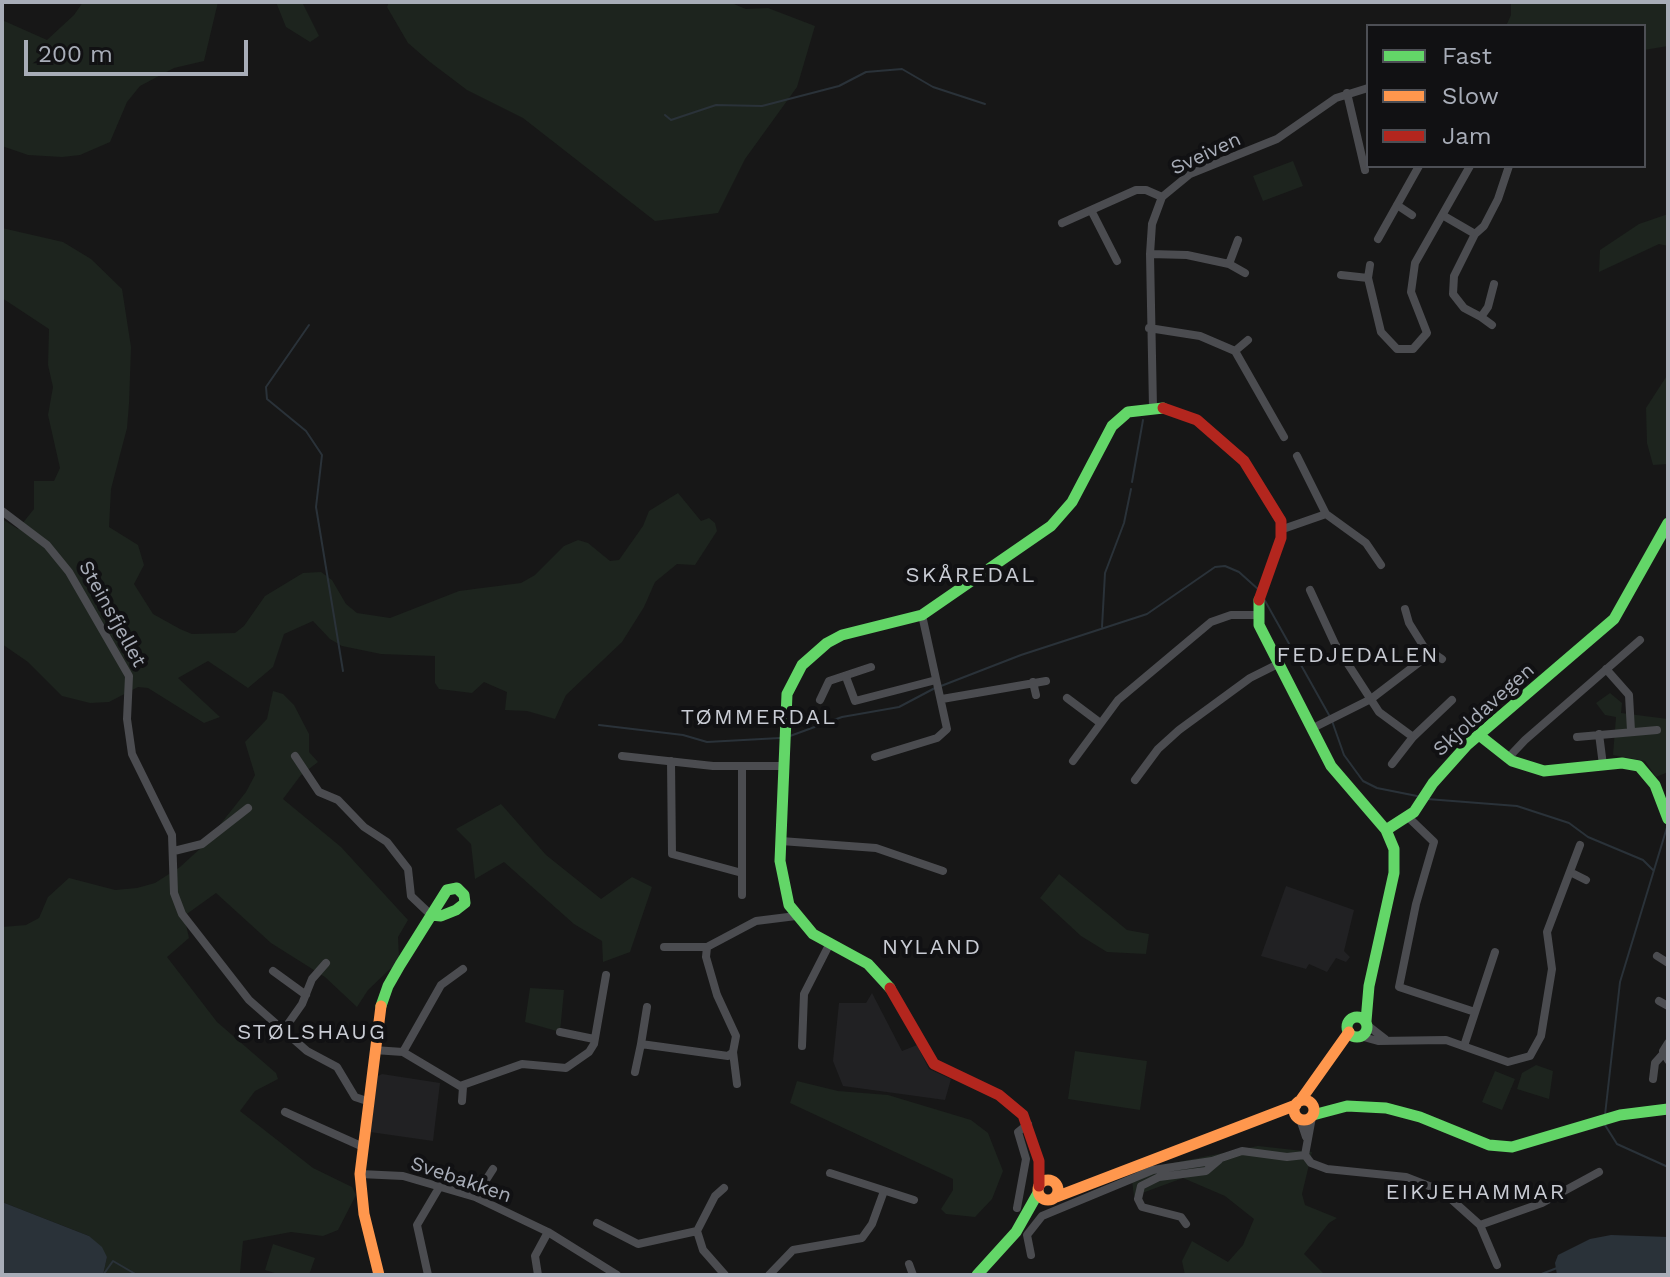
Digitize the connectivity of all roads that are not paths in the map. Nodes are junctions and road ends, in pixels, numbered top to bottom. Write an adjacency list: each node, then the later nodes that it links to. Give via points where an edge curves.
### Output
1 (1366, 88): 2 (street, Sveiven)
2 (1347, 93): 4 (street); 9 (street, Sveiven, via 1277,139 1190,174)
3 (1366, 133): 4 (street)
4 (1358, 135): 8 (street)
5 (1418, 168): 10 (street)
6 (1469, 168): 13 (street)
7 (1508, 168): 15 (street, via 1498,199)
8 (1365, 170)
9 (1162, 197): 11 (street, via 1136,190); 18 (street, Sveiven, via 1152,224)
10 (1397, 205): 12 (street); 16 (street)
11 (1091, 210): 14 (street); 19 (street)
12 (1412, 215)
13 (1444, 216): 15 (street); 24 (street, via 1415,263 1411,292 1427,333 1413,349 1404,352 1386,340)
14 (1062, 223)
15 (1475, 234): 26 (street, via 1452,287 1464,308)
16 (1378, 239)
17 (1238, 240): 20 (street)
18 (1150, 254): 20 (street); 28 (street, Sveiven)
19 (1117, 261)
20 (1229, 264): 22 (street)
21 (1370, 265): 24 (street)
22 (1245, 273)
23 (1341, 275): 24 (street)
24 (1368, 278)
25 (1494, 284): 26 (street)
26 (1481, 317): 27 (street)
27 (1492, 325)
28 (1149, 328): 30 (street, via 1171,328); 31 (street, Sveiven)
29 (1248, 340): 30 (street)
30 (1235, 351): 32 (street)
31 (1153, 408): 37 (street, via 1184,412 1228,447 1251,471); 41 (street, via 1116,420 1060,518)
32 (1284, 437)
33 (1297, 456): 35 (street)
34 (2, 511): 84 (street, Steinsfjellet, via 58,557 129,676 132,754 167,821)
35 (1326, 514): 37 (street); 38 (street, via 1366,543)
36 (1668, 523): 64 (street, Skjoldavegen, via 1614,619)
37 (1283, 529): 42 (street)
38 (1381, 565)
39 (1310, 590): 56 (street, via 1329,633)
40 (1405, 609): 44 (street)
41 (922, 615): 50 (street); 76 (street, via 842,635 807,659 787,694)
42 (1256, 615): 46 (street); 59 (street, via 1211,622)
43 (1640, 640): 48 (street)
44 (1430, 654): 45 (street); 56 (street)
45 (1442, 659)
46 (1278, 664): 60 (street); 77 (street, via 1179,730)
47 (871, 667): 49 (street)
48 (1606, 669): 62 (street, via 1629,695); 70 (street)
49 (846, 677): 50 (street, via 855,701); 57 (street, via 829,681)
50 (936, 680): 55 (street)
51 (1046, 681): 52 (street)
52 (1033, 682): 53 (street); 55 (street)
53 (1036, 695)
54 (1067, 698): 59 (street)
55 (942, 699): 69 (street, via 948,727 944,734)
56 (1371, 699): 60 (street); 65 (street, via 1379,712)
57 (820, 700)
58 (1452, 700): 65 (street)
59 (1099, 722): 72 (street)
60 (1311, 729): 81 (street, via 1343,783)
61 (1657, 730): 62 (street)
62 (1631, 731): 63 (street)
63 (1599, 734): 66 (street); 74 (street)
64 (1479, 735): 70 (street); 80 (street, Skjoldavegen)
65 (1413, 737): 73 (street)
66 (1577, 737)
67 (295, 756): 90 (street, via 319,792 338,800 387,842 408,869 413,899)
68 (622, 756): 71 (street)
69 (875, 757)
70 (1508, 758): 74 (street, via 1557,772)
71 (671, 761): 75 (street); 87 (street, via 672,854)
72 (1073, 761)
73 (1392, 764)
74 (1603, 765): 79 (street, via 1628,763 1644,770)
75 (742, 766): 76 (street); 87 (street)
76 (783, 766): 82 (street)
77 (1135, 780)
78 (248, 808): 84 (street, via 202,844)
79 (1667, 814)
80 (1408, 817): 81 (street, Skjoldavegen); 104 (street, via 1434,842 1399,987)
81 (1386, 830): 105 (street, via 1394,849 1394,873)
82 (781, 841): 85 (street, via 876,848); 91 (street, via 780,873)
83 (1580, 845): 86 (street)
84 (174, 851): 106 (street, Steinsfjellet, via 174,893 182,914 239,990)
85 (943, 871)
86 (1570, 872): 88 (street); 114 (street, via 1547,932 1552,969 1535,1050 1523,1060 1508,1062)
87 (742, 873): 89 (street)
88 (1586, 880)
89 (742, 895)
90 (431, 915): 115 (street, via 383,996)
91 (796, 916): 92 (street); 94 (street, via 756,921)
92 (829, 945): 113 (street, via 804,994); 128 (street, via 884,978 934,1064 1008,1101)
93 (664, 947): 94 (street)
94 (707, 947): 117 (street, via 717,995 735,1029)
95 (1495, 952): 104 (street)
96 (1657, 956): 98 (street)
97 (326, 963): 102 (street)
98 (1668, 963)
99 (463, 969): 116 (street, via 441,985)
100 (273, 971): 102 (street)
101 (606, 975): 109 (street)
102 (306, 995): 106 (street)
103 (647, 1007): 112 (street)
104 (1475, 1012): 114 (street)
105 (1363, 1021): 108 (street, via 1366,1032); 108 (street, via 1349,1022); 110 (street)
106 (283, 1031): 123 (street, Steinsfjellet, via 337,1067 355,1097)
107 (560, 1032): 109 (street)
108 (1355, 1035): 110 (street); 126 (street, via 1313,1084)
109 (594, 1039): 122 (street, via 589,1052 566,1068 522,1064)
110 (1385, 1039): 114 (street, via 1436,1039)
111 (1668, 1043): 118 (street)
112 (641, 1044): 117 (street, via 717,1055); 119 (street)
113 (802, 1046)
114 (1464, 1046)
115 (374, 1050): 116 (street); 123 (street)
116 (403, 1052): 122 (street)
117 (733, 1052): 121 (street)
118 (1666, 1057): 120 (street, via 1655,1063)
119 (635, 1072)
120 (1653, 1079)
121 (737, 1084)
122 (463, 1087): 124 (street)
123 (367, 1101): 129 (street)
124 (462, 1101)
125 (1668, 1109): 126 (street, via 1620,1115 1506,1147 1404,1111 1367,1106)
126 (1305, 1110): 130 (street); 138 (street, via 1273,1116)
127 (285, 1112): 129 (street)
128 (1028, 1124): 132 (street); 146 (street, via 1018,1132 1026,1159)
129 (361, 1146): 136 (street)
130 (1305, 1155): 131 (street, via 1242,1151); 150 (street, via 1327,1169 1425,1183 1448,1195)
131 (1222, 1157): 149 (street, via 1206,1171 1159,1177 1141,1186 1142,1207 1181,1217); 153 (street, via 1153,1170 1051,1211 1027,1235)
132 (1039, 1161): 137 (street); 141 (street)
133 (493, 1169): 143 (street)
134 (1599, 1172): 150 (street, via 1542,1203)
135 (830, 1173): 142 (street)
136 (360, 1174): 139 (street, Svebakken, via 403,1176); 156 (street)
137 (1054, 1182): 138 (street); 141 (street); 144 (street)
138 (1083, 1185): 144 (street)
139 (440, 1186): 143 (street, Svebakken); 157 (street, via 417,1225)
140 (724, 1188): 151 (street)
141 (1038, 1189): 144 (street); 147 (street)
142 (884, 1191): 145 (street); 161 (street, via 862,1238 793,1250)
143 (475, 1197): 152 (street, Svebakken)
144 (1052, 1199): 147 (street)
145 (914, 1200)
146 (1017, 1208)
147 (1025, 1220): 163 (street)
148 (597, 1223): 151 (street, via 638,1244)
149 (1186, 1224)
150 (1480, 1225): 155 (street)
151 (697, 1231): 160 (street, via 703,1250)
152 (548, 1232): 158 (street, via 535,1256); 159 (street, Svebakken)
153 (1031, 1255)
154 (909, 1264): 162 (street)
155 (1497, 1265)
156 (379, 1275)
157 (428, 1275)
158 (538, 1275)
159 (617, 1275)
160 (725, 1275)
161 (769, 1275)
162 (913, 1275)
163 (977, 1275)

